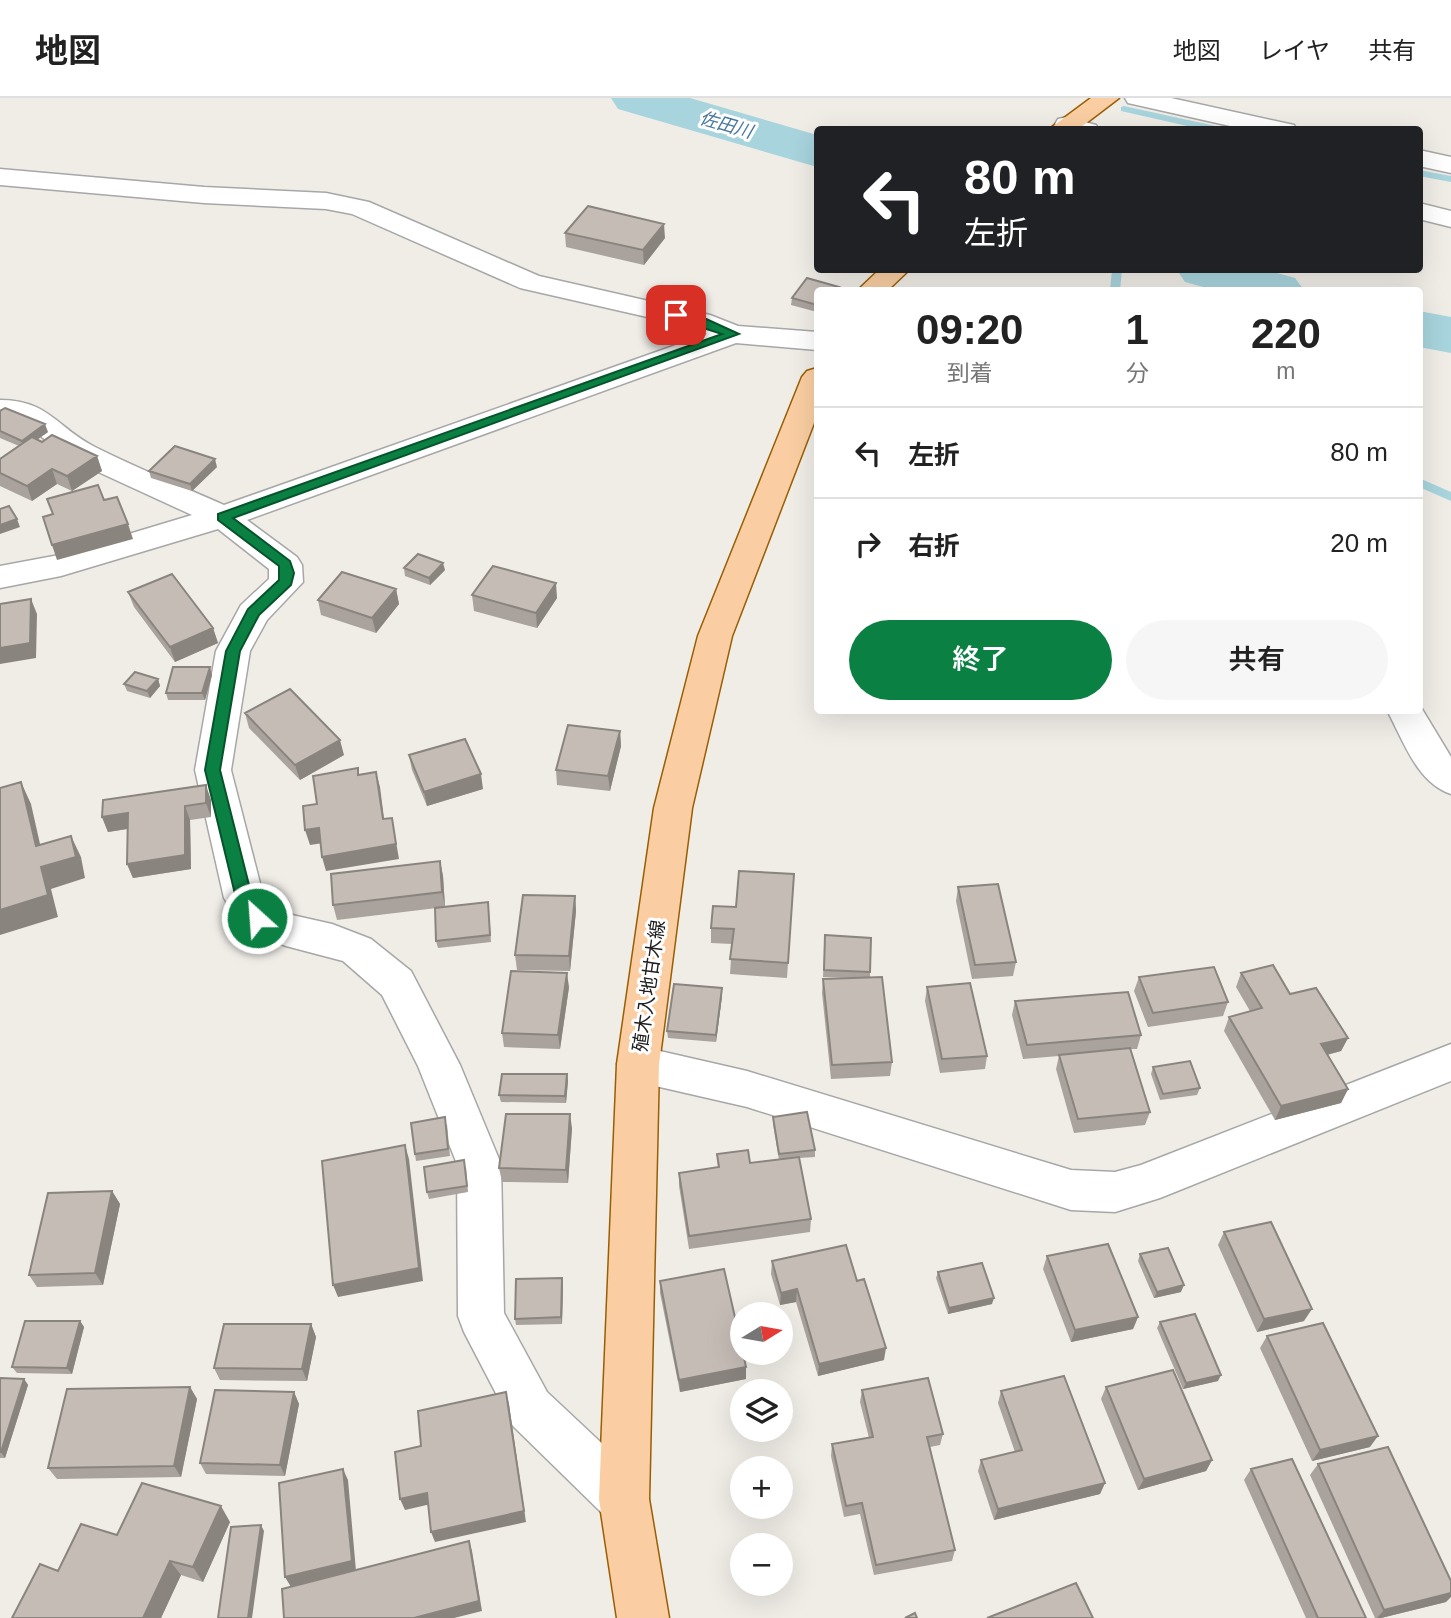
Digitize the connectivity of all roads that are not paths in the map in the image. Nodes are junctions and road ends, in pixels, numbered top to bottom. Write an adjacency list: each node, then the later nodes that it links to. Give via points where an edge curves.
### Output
1 (1107, 98): 3 (main road)
2 (1137, 98): 4 (street)
3 (1073, 126)
4 (1266, 126)
5 (0, 156): 11 (street, via 370,194 539,266 610,285)
6 (1423, 159): 7 (street)
7 (1451, 165)
8 (0, 177): 11 (street, via 326,201 360,208 530,282)
9 (1423, 212): 10 (street)
10 (1451, 219)
11 (700, 321): 12 (street)
12 (733, 334): 13 (street); 16 (street)
13 (814, 341)
14 (814, 385): 21 (main road, 殖木入地甘木線, via 715,636 673,808)
15 (0, 409): 16 (street, via 31,414 81,452)
16 (223, 517): 17 (street, via 61,565); 22 (street, via 285,565 287,573 286,582 253,612 233,651 213,770 244,898 257,918 356,950 397,983 439,1065 479,1164 481,1315 530,1409)
17 (0, 577)
18 (1407, 714): 19 (street, via 1432,760)
19 (1451, 780)
20 (1451, 1062): 21 (street, via 1115,1192 1072,1190 747,1089)
21 (638, 1064): 22 (main road, 殖木入地甘木線)
22 (624, 1499): 23 (main road, 殖木入地甘木線)
23 (643, 1618)

